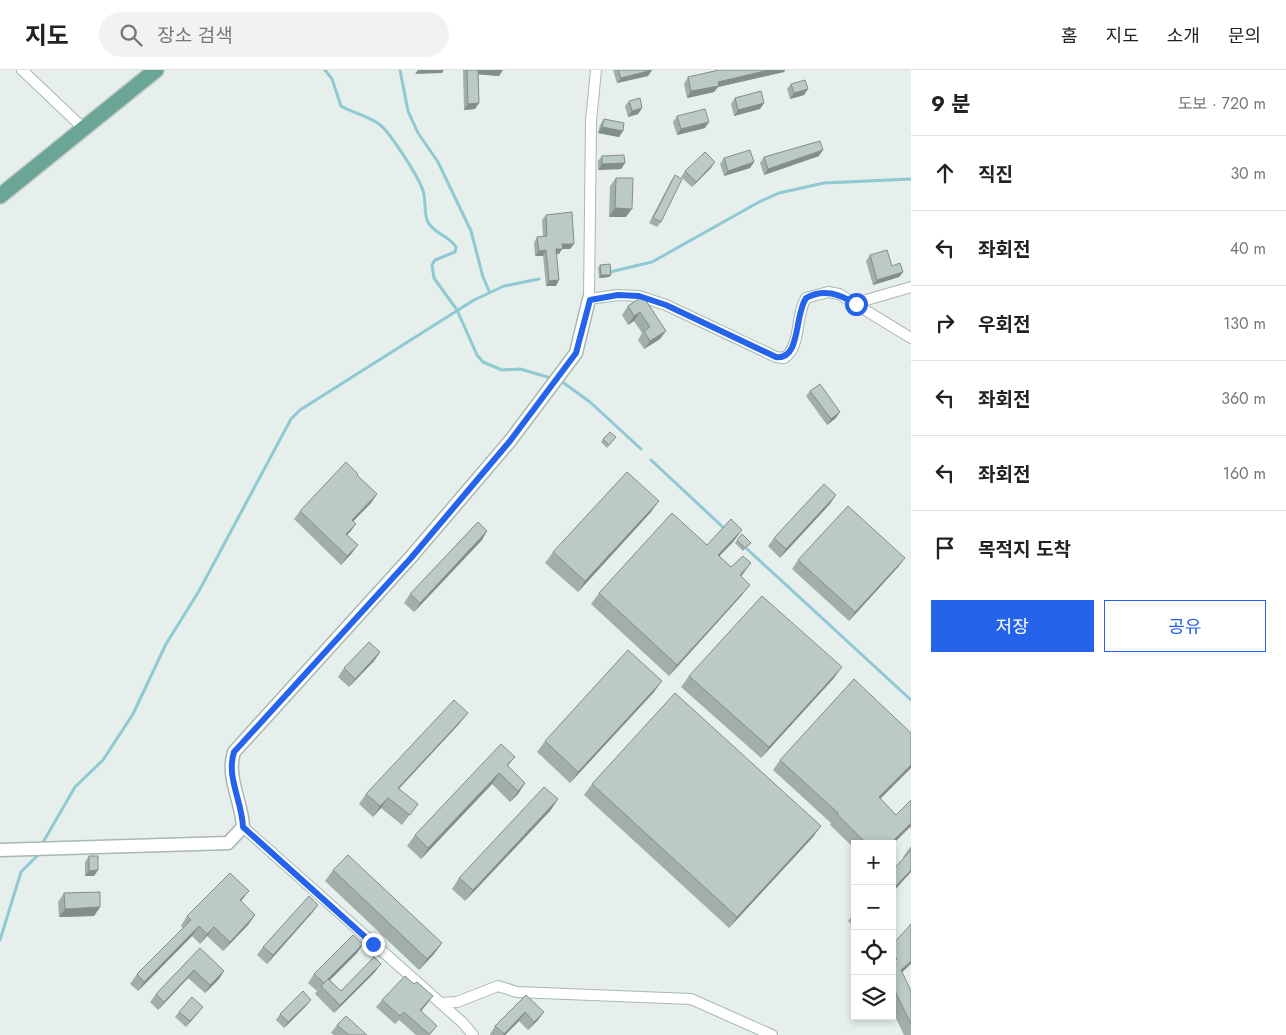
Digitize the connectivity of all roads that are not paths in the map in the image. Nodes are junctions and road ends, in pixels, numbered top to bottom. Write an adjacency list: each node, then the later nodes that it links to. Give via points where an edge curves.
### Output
1 (22, 70): 4 (street)
2 (156, 70): 4 (main road)
3 (596, 70): 7 (street, via 591,122)
4 (83, 128): 5 (main road)
5 (0, 196)
6 (911, 287): 8 (street)
7 (590, 300): 8 (street, via 618,295 639,296 784,358 793,347 801,306 806,298 828,292); 10 (street, via 576,353 510,441 411,558 234,752 230,764 243,811)
8 (856, 304): 9 (street)
9 (911, 338)
10 (243, 827): 11 (street, via 228,843); 12 (street)
11 (0, 850)
12 (440, 1003): 13 (street, via 457,1002 498,986 517,992 691,999); 14 (street)
13 (755, 1032): 15 (street)
14 (473, 1035)
15 (772, 1035)

